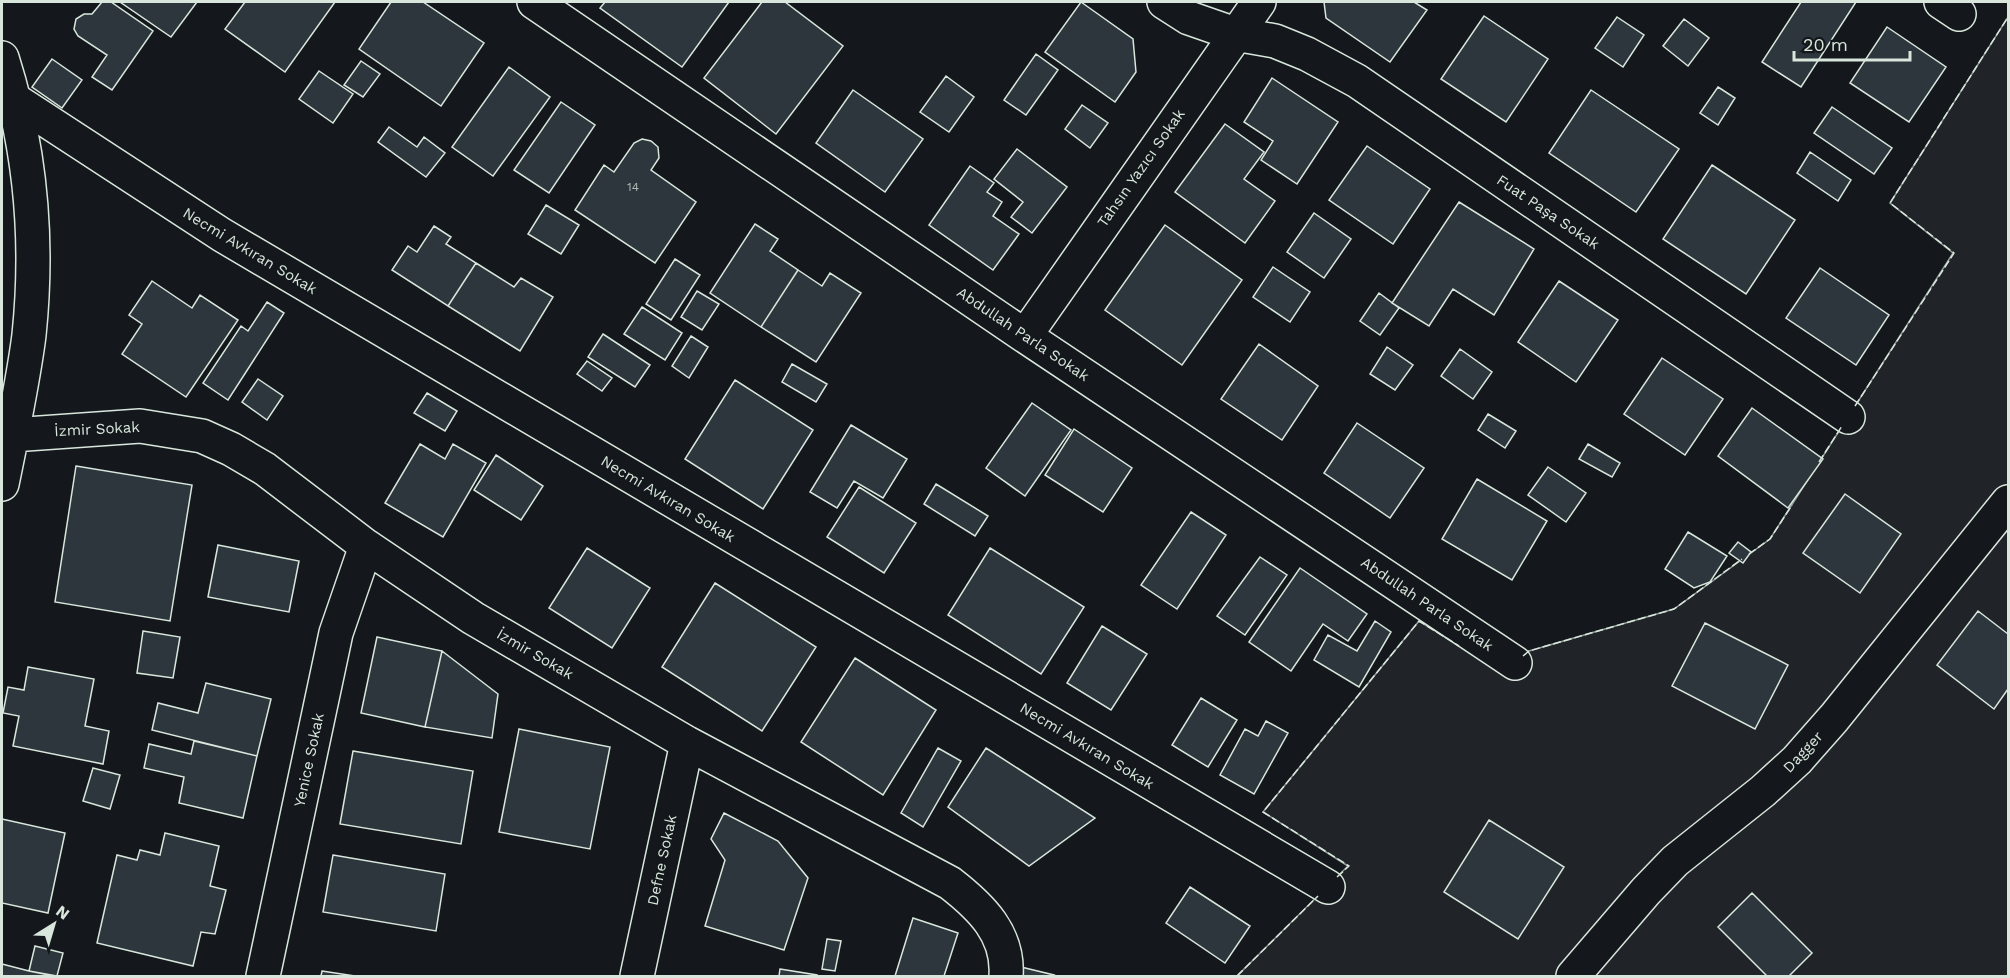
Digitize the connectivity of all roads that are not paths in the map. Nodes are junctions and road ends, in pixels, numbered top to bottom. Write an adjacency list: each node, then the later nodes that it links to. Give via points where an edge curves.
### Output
1 (534, 2): 7 (street, Abdullah Parla Sokak)
2 (1164, 2): 4 (street, Fuat Paşa Sokak, via 1189,18)
3 (1259, 2): 4 (street, Tahsın Yazıcı Sokak)
4 (1235, 34): 7 (street, Tahsın Yazıcı Sokak); 8 (street, Fuat Paşa Sokak, via 1275,41 1357,81)
5 (2, 58): 6 (street)
6 (15, 100): 9 (street, via 30,189 33,269 29,336); 15 (street, Necmi Avkıran Sokak, via 232,242)
7 (1025, 336): 13 (street, Abdullah Parla Sokak)
8 (1848, 417)
9 (12, 435): 10 (street); 12 (street, İzmir Sokak, via 140,426 202,436 265,470)
10 (2, 484)
11 (2008, 502): 19 (street, Dagger, via 1797,760 1675,861)
12 (366, 546): 14 (street, İzmir Sokak, via 473,618); 16 (street, Yenice Sokak, via 336,633)
13 (1515, 663)
14 (687, 742): 17 (street, Defne Sokak); 18 (street, İzmir Sokak, via 950,883 969,897 999,936 1007,959)
15 (1328, 887)
16 (263, 976)
17 (637, 976)
18 (1006, 976)
19 (1573, 976)

